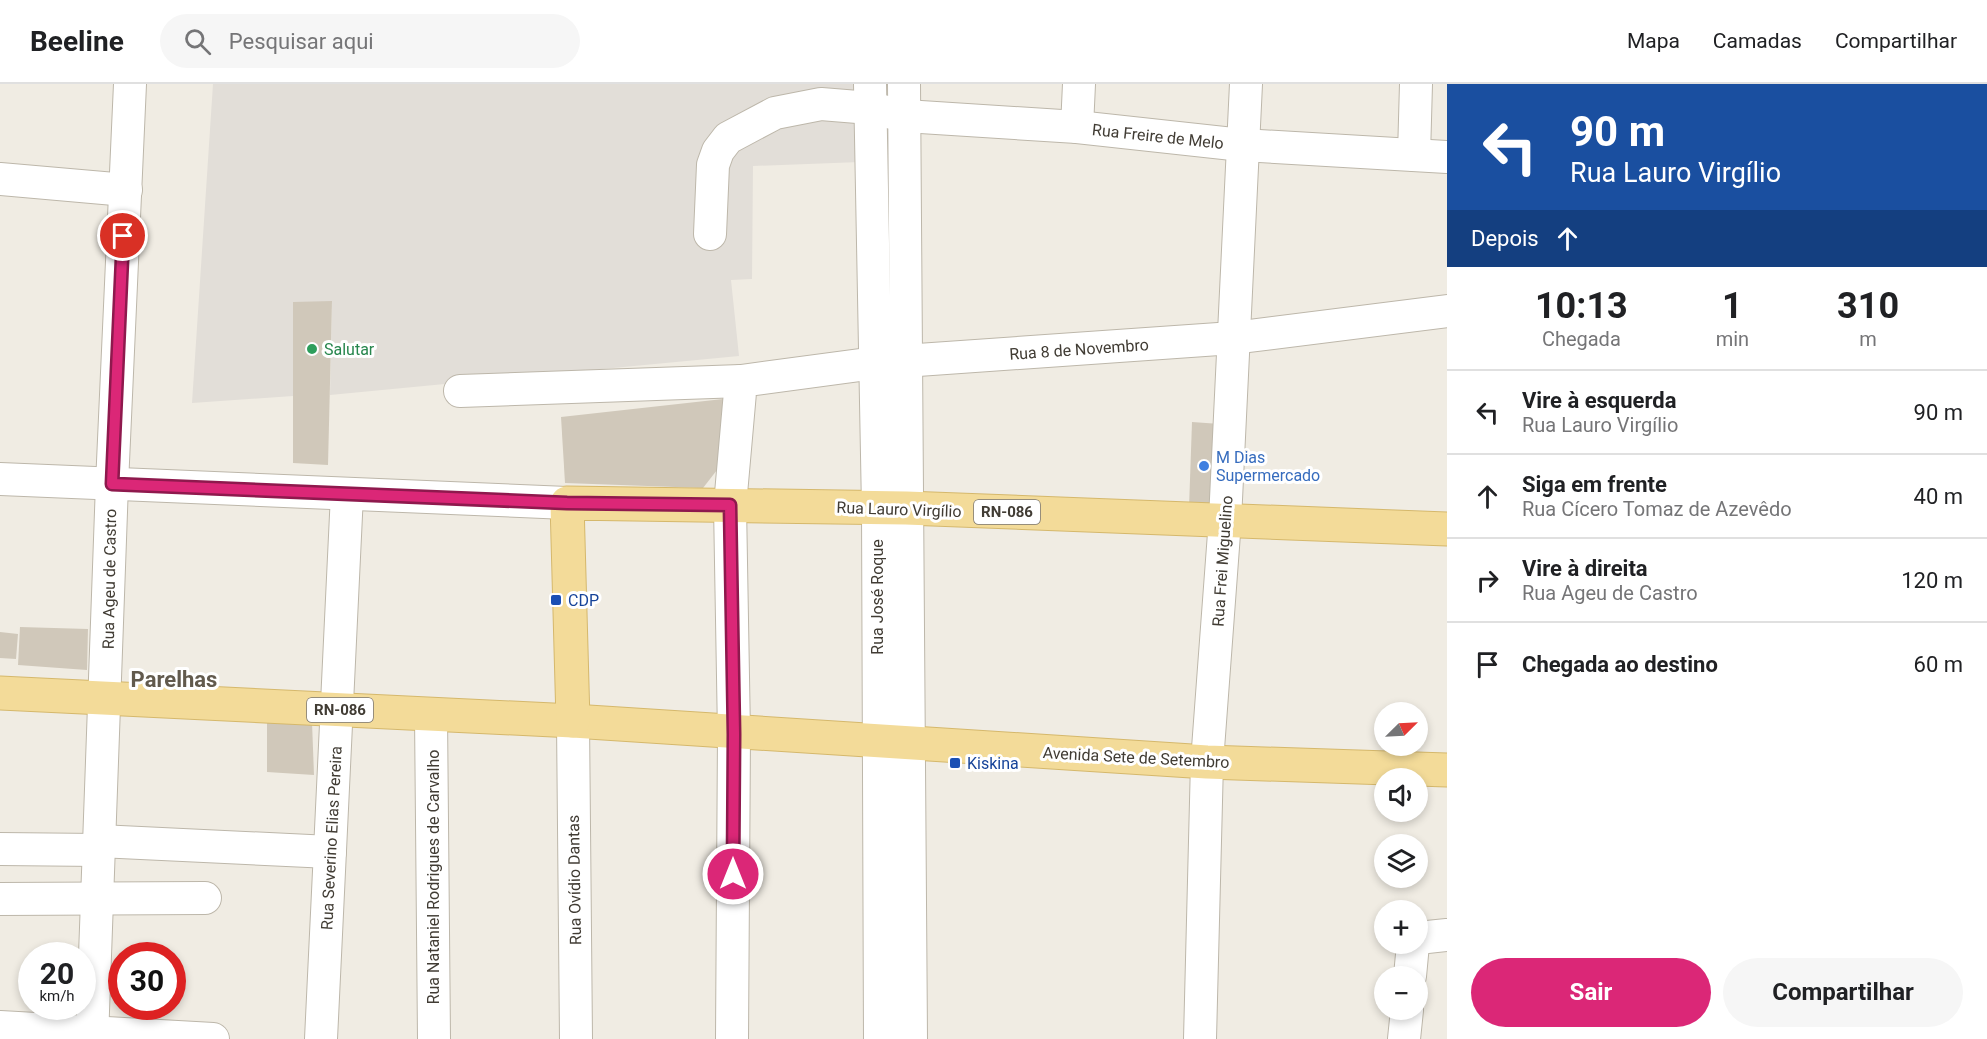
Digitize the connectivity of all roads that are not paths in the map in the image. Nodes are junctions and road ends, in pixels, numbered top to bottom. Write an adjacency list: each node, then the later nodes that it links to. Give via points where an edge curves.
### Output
1 (130, 84): 13 (street, Rua Ageu de Castro)
2 (904, 84): 7 (street, Rua José Roque)
3 (1078, 84): 8 (street)
4 (1246, 84): 9 (street, Rua Frei Miguelino)
5 (1416, 84): 10 (street)
6 (870, 96): 7 (street, Rua Freire de Melo); 14 (street, Rua Freire de Melo, via 775,113 728,138 713,165); 18 (street, Rua José Roque)
7 (905, 116): 8 (street, Rua Freire de Melo); 17 (street, Rua José Roque)
8 (1077, 127): 9 (street, Rua Freire de Melo)
9 (1242, 145): 10 (street, Rua Freire de Melo); 16 (street, Rua Frei Miguelino)
10 (1414, 155): 11 (street, Rua Freire de Melo)
11 (1447, 157)
12 (0, 179): 13 (street)
13 (126, 190): 22 (street, Rua Ageu de Castro)
14 (710, 234)
15 (1447, 311): 16 (street, Rua 8 de Novembro)
16 (1233, 338): 17 (street, Rua 8 de Novembro); 27 (street, Rua Frei Miguelino)
17 (906, 361): 18 (street, Rua 8 de Novembro); 26 (street, Rua José Roque)
18 (874, 363): 19 (street, Rua 8 de Novembro); 26 (street, Rua José Roque)
19 (741, 381): 20 (street, Rua 8 de Novembro); 25 (street)
20 (460, 391)
21 (0, 479): 22 (street)
22 (112, 484): 23 (street); 30 (street, Rua Ageu de Castro)
23 (347, 494): 24 (street); 31 (street, Rua Severino Elias Pereira)
24 (567, 503): 25 (main road, Rua Lauro Virgílio / RN-086); 33 (main road)
25 (730, 505): 26 (main road, Rua Lauro Virgílio / RN-086); 34 (street)
26 (892, 508): 27 (main road, Rua Lauro Virgílio / RN-086); 35 (street, Rua José Roque); 36 (street, Rua José Roque)
27 (1225, 520): 28 (main road, Rua Lauro Virgílio / RN-086); 37 (street, Rua Frei Miguelino)
28 (1447, 529)
29 (0, 693): 30 (main road, RN-086)
30 (106, 698): 31 (main road, RN-086); 39 (street, Rua Ageu de Castro)
31 (336, 710): 32 (main road, RN-086); 41 (street, Rua Severino Elias Pereira)
32 (432, 714): 33 (main road, RN-086); 54 (street, Rua Nataniel Rodrigues de Carvalho)
33 (573, 721): 34 (main road, Avenida Sete de Setembro / RN-086); 55 (street, Rua Ovídio Dantas)
34 (734, 734): 35 (main road, Avenida Sete de Setembro / RN-086); 56 (street)
35 (877, 740): 36 (main road, Avenida Sete de Setembro / RN-086); 47 (street, Rua José Roque)
36 (910, 743): 37 (main road, Avenida Sete de Setembro / RN-086); 48 (street, Rua José Roque)
37 (1207, 762): 38 (main road, Avenida Sete de Setembro / RN-086); 59 (street, Rua Frei Miguelino)
38 (1447, 770)
39 (99, 846): 40 (street); 41 (street); 42 (street, Rua Ageu de Castro)
40 (0, 849)
41 (330, 852): 53 (street, Rua Severino Elias Pereira)
42 (97, 897): 43 (street); 44 (street); 51 (street, Rua Ageu de Castro)
43 (205, 898)
44 (0, 899)
45 (1447, 935): 46 (street)
46 (1428, 937)
47 (878, 940): 48 (street); 57 (street, Rua José Roque)
48 (910, 941): 58 (street, Rua José Roque)
49 (1406, 1020): 60 (street)
50 (0, 1027): 51 (street)
51 (92, 1036): 52 (street)
52 (213, 1039)
53 (321, 1039)
54 (434, 1039)
55 (576, 1039)
56 (732, 1039)
57 (880, 1039)
58 (911, 1039)
59 (1200, 1039)
60 (1404, 1039)

